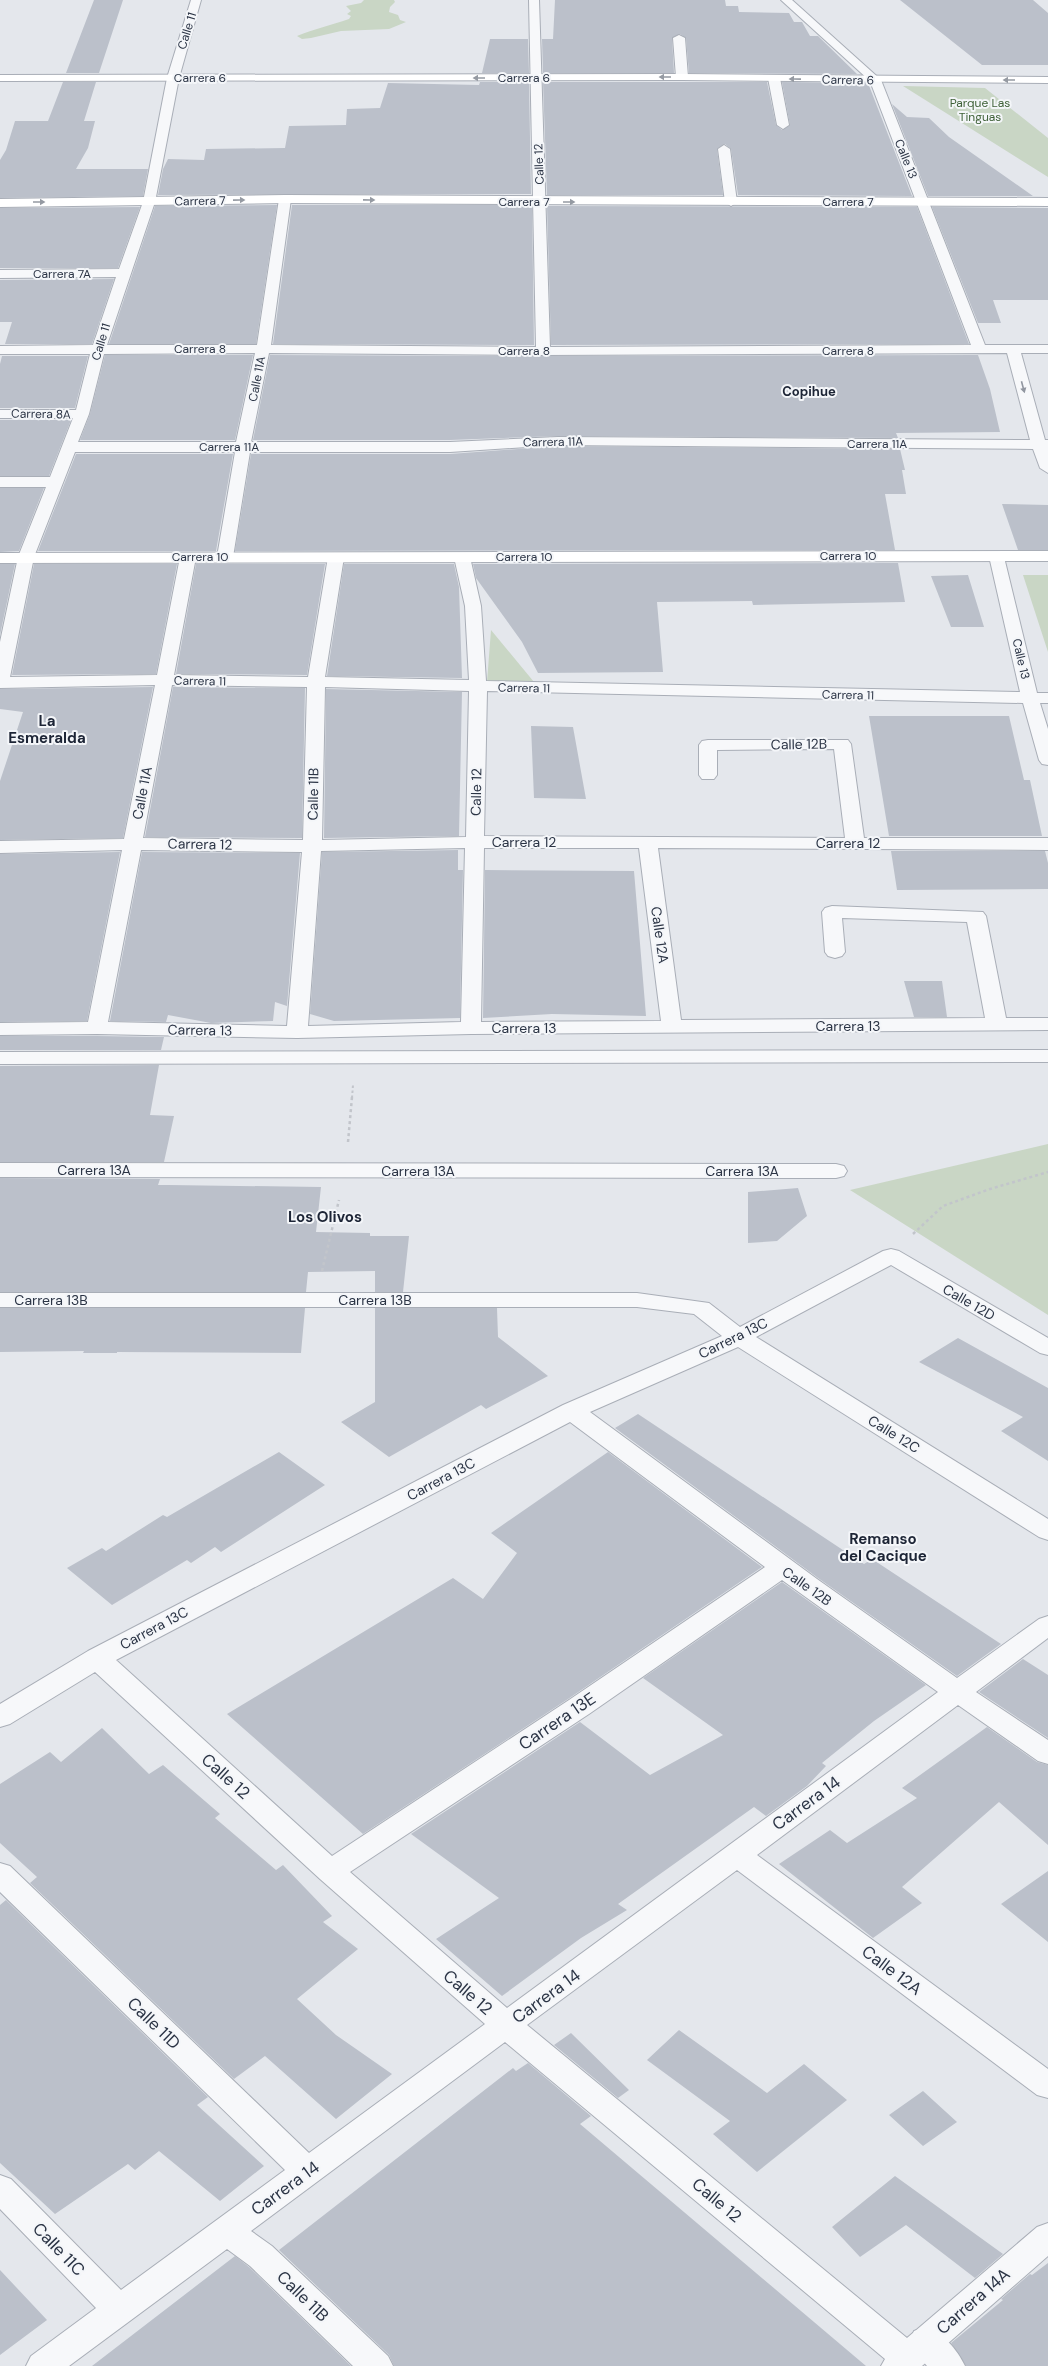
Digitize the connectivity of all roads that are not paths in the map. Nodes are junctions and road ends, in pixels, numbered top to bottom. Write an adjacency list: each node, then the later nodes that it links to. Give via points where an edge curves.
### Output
1 (196, 0): 7 (street, Calle 11)
2 (534, 0): 8 (street, Calle 12)
3 (786, 0): 10 (street, Calle 13)
4 (679, 38): 5 (street)
5 (682, 77): 8 (street, Carrera 6, one-way to 8); 9 (street, Carrera 6)
6 (0, 78): 7 (street, Carrera 6)
7 (173, 78): 8 (street, Carrera 6, one-way to 7); 15 (street, Calle 11)
8 (536, 78): 16 (street, Calle 12)
9 (774, 78): 10 (street, Carrera 6, one-way to 9); 12 (street)
10 (875, 80): 11 (street, Carrera 6, one-way to 10); 18 (street, Calle 13)
11 (1048, 80)
12 (783, 125)
13 (724, 149): 17 (street)
14 (285, 199): 15 (street, Carrera 7, one-way to 14); 16 (street, Carrera 7, one-way to 16); 23 (street, Calle 11A)
15 (150, 202): 20 (street, Carrera 7, one-way to 15); 21 (street, Calle 11)
16 (540, 202): 17 (street, Carrera 7, one-way to 17); 29 (street, Calle 12)
17 (731, 202): 18 (street, Carrera 7)
18 (923, 202): 19 (street, Carrera 7); 27 (street, Calle 13)
19 (1048, 202)
20 (0, 203)
21 (124, 273): 22 (street, Carrera 7A); 26 (street, Calle 11)
22 (0, 274)
23 (263, 349): 26 (street, Carrera 8); 29 (street, Carrera 8); 34 (street, Calle 11A)
24 (1048, 349): 28 (street, Carrera 8)
25 (0, 350): 26 (street, Carrera 8)
26 (98, 350): 31 (street, Calle 11)
27 (980, 350): 28 (street, Carrera 8); 29 (street, Carrera 8)
28 (1013, 350): 32 (street, one-way to 32)
29 (543, 352)
30 (0, 414): 31 (street, Carrera 8A)
31 (82, 414): 33 (street, Calle 11)
32 (1043, 445): 34 (street, Carrera 11A, via 558,441 450,447); 35 (street)
33 (68, 447): 34 (street, Carrera 11A); 37 (street, Calle 11)
34 (243, 447): 42 (street, Calle 11A)
35 (1048, 468)
36 (0, 482): 37 (street)
37 (56, 482): 40 (street, Calle 11)
38 (997, 556): 39 (street, Carrera 10); 44 (street, Carrera 10); 50 (street, Calle 13)
39 (1048, 556)
40 (26, 557): 41 (street, Carrera 10); 45 (street, Carrera 10); 47 (street, Calle 11)
41 (188, 557): 42 (street, Carrera 10); 46 (street, Calle 11A)
42 (225, 557): 43 (street, Carrera 10)
43 (336, 557): 44 (street, Carrera 10); 48 (street, Calle 11B)
44 (462, 557): 49 (street, Calle 12, via 473,606)
45 (0, 558)
46 (165, 680): 47 (street, Carrera 11); 48 (street, Carrera 11); 57 (street, Calle 11A)
47 (0, 682)
48 (316, 682): 49 (street, Carrera 11); 59 (street, Calle 11B)
49 (478, 687): 50 (street, Carrera 11); 54 (street, Calle 12)
50 (1030, 698): 51 (street, Carrera 11); 52 (street, Calle 13)
51 (1048, 698)
52 (1048, 760)
53 (708, 775): 56 (street, Calle 12B, via 708,745 842,744)
54 (475, 842): 55 (street, Carrera 12); 59 (street, Carrera 12); 66 (street, Calle 12)
55 (648, 843): 56 (street, Carrera 12); 64 (street, Calle 12A)
56 (855, 843): 58 (street, Carrera 12)
57 (132, 844): 59 (street, Carrera 12); 60 (street, Carrera 12); 65 (street, Calle 11A)
58 (1048, 844)
59 (312, 846): 68 (street, Calle 11B)
60 (0, 847)
61 (835, 952): 63 (street, via 832,912 976,916)
62 (1048, 1024): 63 (street, Carrera 13)
63 (997, 1025): 64 (street, Carrera 13)
64 (672, 1027): 66 (street, Carrera 13)
65 (97, 1028): 67 (street, Carrera 13); 68 (street, Carrera 13)
66 (472, 1028): 68 (street, Carrera 13)
67 (0, 1029)
68 (297, 1032)
69 (1048, 1056): 70 (street, Carrera 13)
70 (0, 1058)
71 (0, 1170): 72 (street, Carrera 13A)
72 (836, 1171)
73 (891, 1256): 75 (street, Carrera 13C); 76 (street, Calle 12D)
74 (0, 1300): 75 (street, Carrera 13B, via 637,1300 700,1308)
75 (739, 1337): 77 (street, Carrera 13C); 78 (street, Calle 12C)
76 (1048, 1348)
77 (572, 1410): 79 (street, Calle 12B); 81 (street, Carrera 13C)
78 (1048, 1531)
79 (781, 1568): 82 (street, Calle 12B); 86 (street, Carrera 13E, via 579,1707)
80 (1048, 1625): 82 (street, Carrera 14)
81 (97, 1658): 83 (street, Carrera 13C); 86 (street, Calle 12)
82 (957, 1693): 84 (street, Calle 12B); 85 (street, Carrera 14)
83 (0, 1717)
84 (1048, 1754)
85 (737, 1855): 88 (street, Carrera 14); 89 (street, Calle 12A)
86 (330, 1871): 88 (street, Calle 12)
87 (0, 1874): 90 (street, Calle 11D)
88 (506, 2025): 90 (street, Carrera 14); 95 (street, Calle 12)
89 (1048, 2086)
90 (307, 2171): 92 (street, Carrera 14)
91 (0, 2188): 94 (street, Calle 11C)
92 (227, 2231): 94 (street, Carrera 14); 97 (street, Calle 11B, via 261,2256)
93 (1048, 2237): 95 (street, Carrera 14A)
94 (119, 2310): 96 (street, Carrera 14)
95 (910, 2355): 98 (street, Calle 12)
96 (43, 2366)
97 (376, 2366)
98 (948, 2366)

